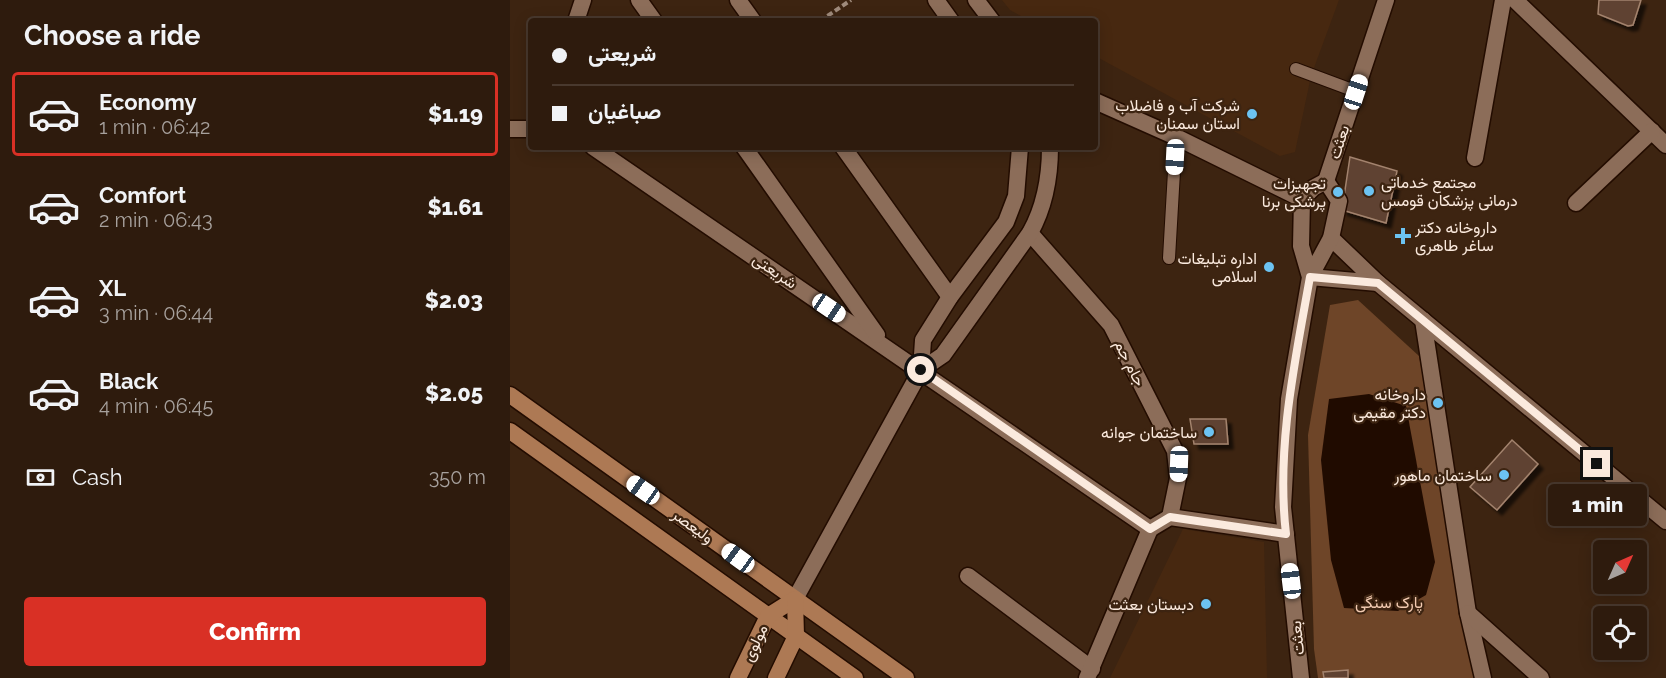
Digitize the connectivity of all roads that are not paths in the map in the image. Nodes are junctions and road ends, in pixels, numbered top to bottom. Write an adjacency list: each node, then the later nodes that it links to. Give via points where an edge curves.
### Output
1 (583, 0): 9 (street)
2 (639, 0): 10 (street)
3 (738, 0): 11 (street)
4 (936, 0): 12 (street)
5 (976, 0): 13 (street)
6 (1386, 0): 15 (street, بعثت)
7 (1503, 0): 27 (street)
8 (1515, 0): 19 (street)
9 (577, 18)
10 (652, 18)
11 (751, 18)
12 (949, 18)
13 (990, 18)
14 (1296, 69): 15 (lane)
15 (1356, 92): 28 (street, بعثت)
16 (1098, 102): 20 (street)
17 (510, 129): 18 (street)
18 (528, 129)
19 (1652, 131): 21 (street); 30 (street)
20 (1176, 137): 29 (street); 33 (lane)
21 (1666, 145)
22 (597, 150): 38 (street, شریعتی)
23 (746, 150): 38 (street)
24 (845, 150): 36 (street)
25 (1020, 150): 36 (street, via 1016,196 1006,222)
26 (1050, 150): 31 (street, via 1050,174 1039,217)
27 (1475, 158)
28 (1326, 181): 29 (street); 32 (street, via 1339,201)
29 (1302, 199): 34 (street, via 1301,246)
30 (1576, 203)
31 (1030, 233): 39 (street, via 943,355); 42 (street, جام جم, via 1111,326 1175,451 1178,478)
32 (1331, 238): 34 (street); 35 (street)
33 (1169, 258)
34 (1310, 277): 35 (street); 45 (street, بعثت, via 1289,399 1283,507)
35 (1378, 283): 37 (street)
36 (950, 297): 39 (street, via 923,340)
37 (1423, 320): 43 (street); 48 (street)
38 (885, 345): 39 (street, شریعتی)
39 (921, 370): 44 (street, شریعتی); 47 (street)
40 (510, 395): 47 (main road, ولیعصر)
41 (510, 431): 49 (main road, ولیعصر)
42 (1170, 517): 44 (street); 45 (street)
43 (1666, 521)
44 (1150, 529): 51 (street)
45 (1286, 534): 56 (street, بعثت)
46 (968, 576): 51 (street)
47 (795, 599): 49 (main road, مولوی); 50 (main road, مولوی); 55 (main road, ولیعصر)
48 (1468, 613): 57 (street); 58 (street)
49 (768, 616): 50 (main road, ولیعصر); 52 (main road, مولوی)
50 (796, 636): 53 (main road, مولوی); 54 (main road, ولیعصر)
51 (1089, 673)
52 (738, 678)
53 (776, 678)
54 (855, 678)
55 (906, 678)
56 (1301, 678)
57 (1483, 678)
58 (1541, 678)

